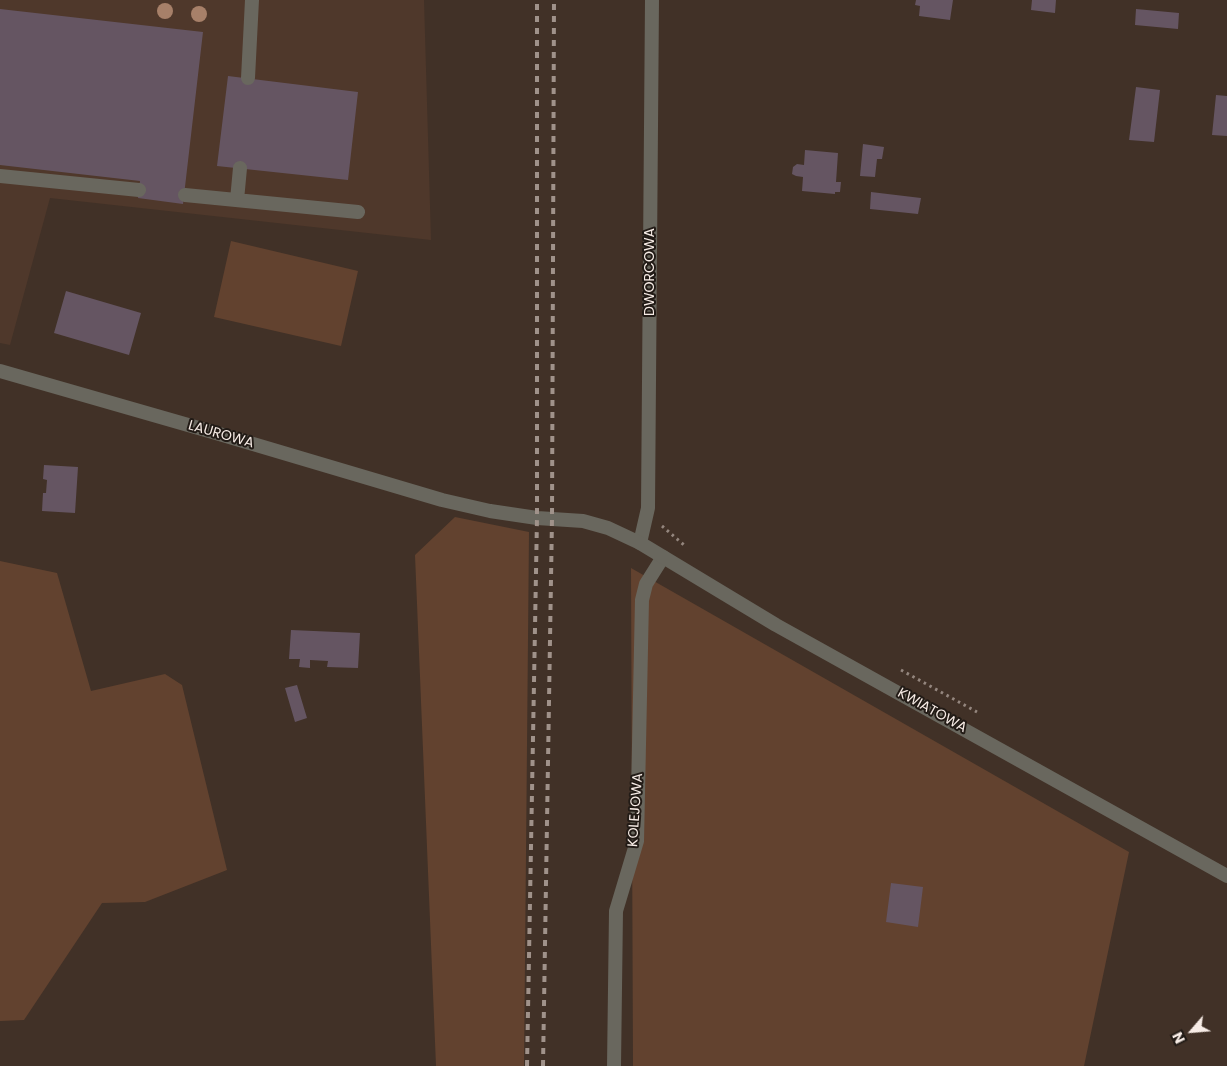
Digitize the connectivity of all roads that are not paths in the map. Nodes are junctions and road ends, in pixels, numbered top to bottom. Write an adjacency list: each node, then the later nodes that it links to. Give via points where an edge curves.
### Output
1 (252, 0): 3 (street)
2 (652, 0): 11 (street, DWORCOWA, via 648,498)
3 (248, 78)
4 (240, 168): 8 (street)
5 (0, 176): 6 (street)
6 (139, 190)
7 (185, 194): 8 (street)
8 (237, 200): 9 (street)
9 (358, 212)
10 (0, 371): 11 (street, LAUROWA, via 442,500 490,511 583,521)
11 (640, 543): 12 (street, KWIATOWA)
12 (662, 556): 13 (street, KWIATOWA, via 776,625); 14 (street, KOLEJOWA, via 646,584 642,600 637,841 616,911)
13 (1227, 876)
14 (614, 1066)

